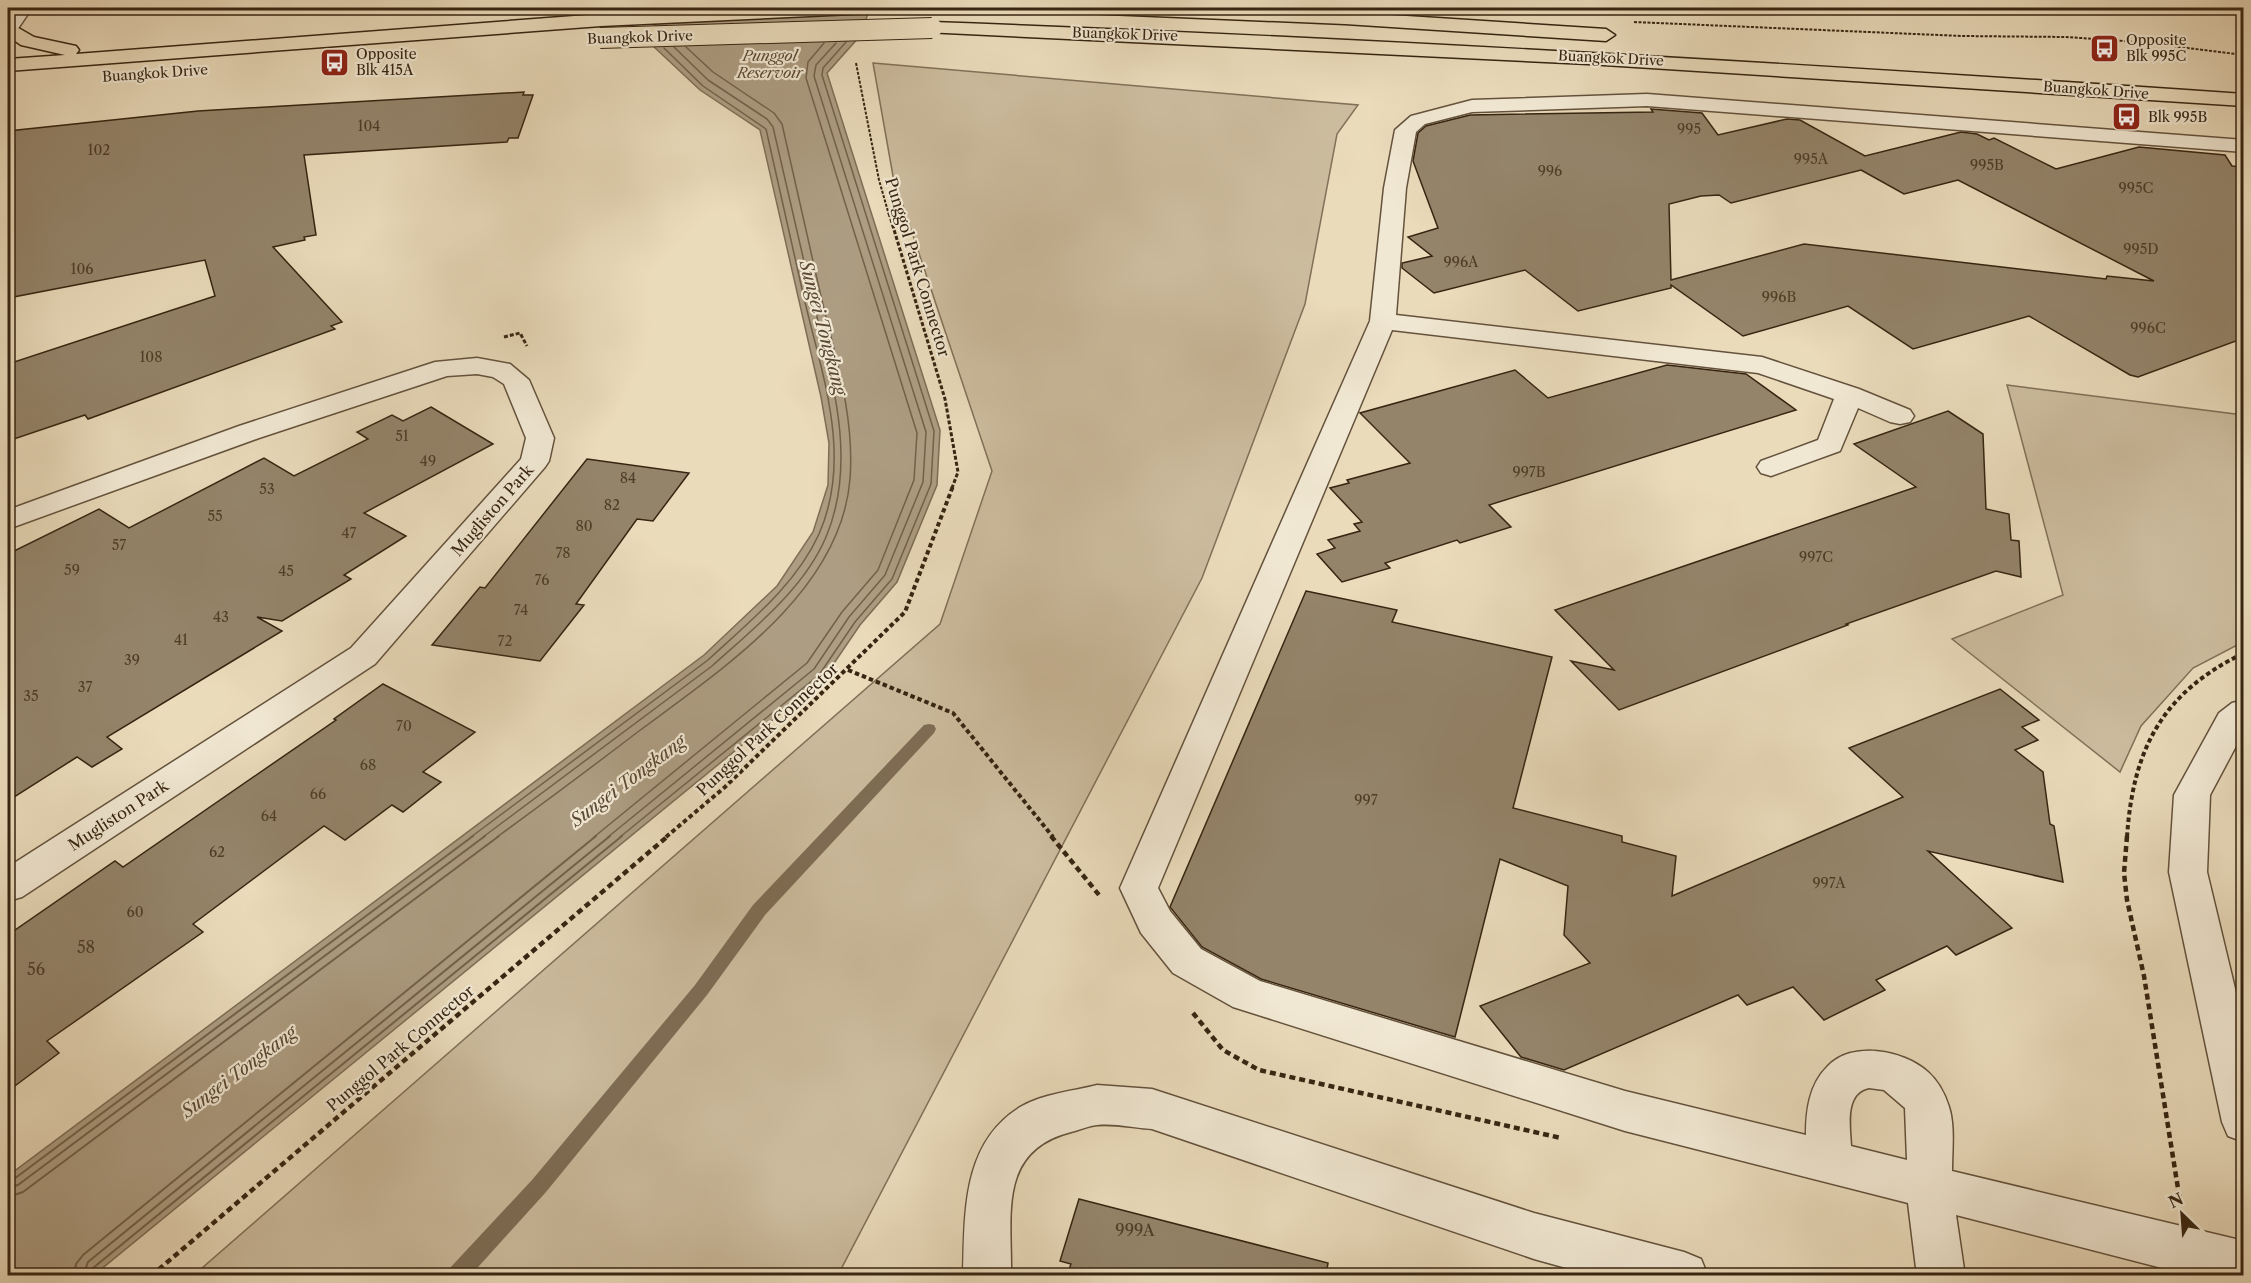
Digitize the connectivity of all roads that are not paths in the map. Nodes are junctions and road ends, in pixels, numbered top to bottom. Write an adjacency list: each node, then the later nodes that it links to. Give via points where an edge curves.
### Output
1 (23, 8): 4 (street)
2 (873, 8): 5 (main road, Buangkok Drive)
3 (1084, 8): 6 (main road, Buangkok Drive, via 1345,18)
4 (8, 28): 7 (main road, via 28,41 64,50)
5 (601, 29): 7 (main road, Buangkok Drive); 9 (main road, Buangkok Drive); 10 (main road, Buangkok Drive, bridge, via 932,28 1109,33 1719,64)
6 (1620, 36)
7 (137, 55): 8 (main road, Buangkok Drive)
8 (8, 65)
9 (8, 84)
10 (2244, 100)
11 (2243, 146): 12 (street, via 1647,100 1472,106 1446,111 1418,120 1406,130 1394,198)
12 (1383, 321): 13 (street, via 1762,365); 20 (street, via 1138,888 1155,922 1187,961 1248,995 1625,1111)
13 (1849, 395): 14 (street); 15 (street, via 1830,445)
14 (1900, 416)
15 (1771, 467)
16 (8, 520): 18 (street, Mugliston Park, via 249,432 444,368 485,367 501,370 516,380 540,438 535,461 363,656)
17 (2244, 712): 19 (street, via 2231,722 2192,795 2188,872)
18 (8, 886)
19 (2244, 1122)
20 (1828, 1162): 21 (street); 21 (street, via 1833,1090 1842,1077 1860,1068 1880,1070 1914,1087 1927,1106)
21 (1930, 1187): 22 (street); 25 (street)
22 (2244, 1265)
23 (987, 1275): 24 (street, via 989,1201 995,1170 1009,1142 1038,1120 1097,1105 1152,1109 1534,1236)
24 (1684, 1275)
25 (1941, 1275)

